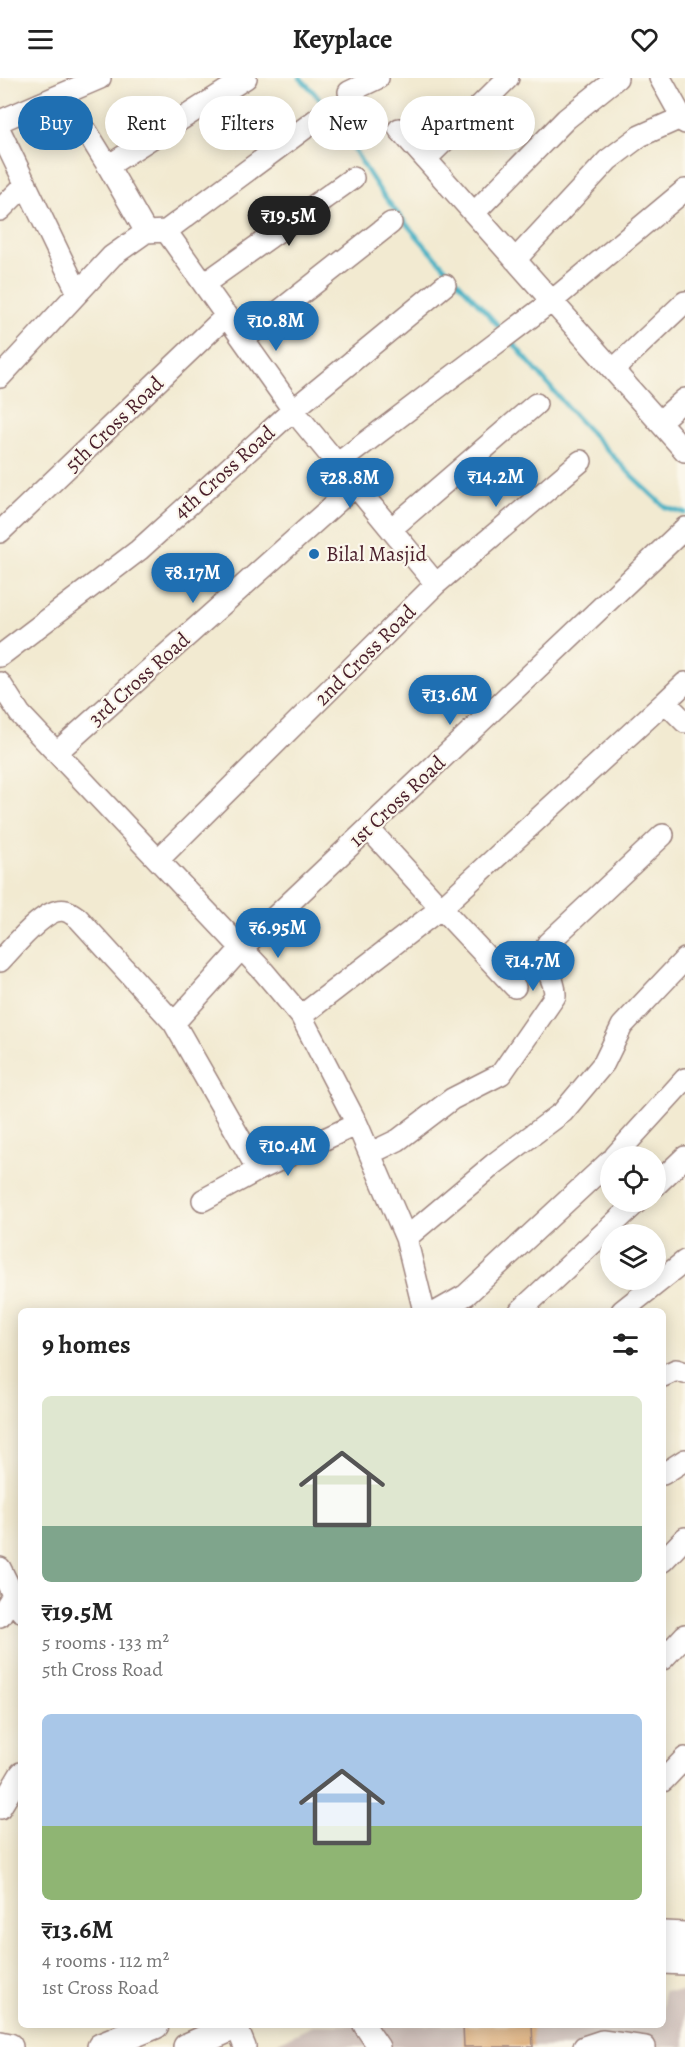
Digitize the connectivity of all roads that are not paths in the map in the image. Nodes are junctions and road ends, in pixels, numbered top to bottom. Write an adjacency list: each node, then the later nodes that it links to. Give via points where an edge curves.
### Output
1 (100, 78): 9 (street)
2 (246, 78): 15 (street)
3 (378, 78): 7 (street)
4 (508, 78): 14 (street)
5 (617, 78): 20 (street, via 566,119)
6 (660, 78): 8 (street)
7 (349, 92)
8 (684, 119): 23 (street, via 640,136 608,160)
9 (0, 121)
10 (308, 125): 22 (street)
11 (399, 129): 14 (street)
12 (0, 130): 17 (street)
13 (93, 142): 15 (street)
14 (426, 159): 20 (street)
15 (108, 166): 22 (street)
16 (352, 178): 24 (street)
17 (26, 184): 19 (street); 26 (street)
18 (685, 190): 27 (street)
19 (0, 210)
20 (474, 213): 23 (street)
21 (391, 223): 30 (street)
22 (156, 232): 24 (street); 26 (street, via 112,256)
23 (515, 260): 27 (street)
24 (204, 284): 29 (street)
25 (445, 285): 35 (street, 4th Cross Road)
26 (78, 293): 32 (street)
27 (552, 301): 31 (street); 39 (street)
28 (685, 302): 31 (street)
29 (227, 315): 30 (street); 43 (street, 5th Cross Road)
30 (243, 339): 35 (street)
31 (613, 370): 36 (street)
32 (0, 377)
33 (685, 399): 36 (street)
34 (537, 404): 42 (street)
35 (293, 410): 39 (street); 45 (street, 4th Cross Road, via 139,550)
36 (659, 422): 37 (street)
37 (685, 451)
38 (581, 461): 44 (street, 2nd Cross Road)
39 (337, 464): 40 (street)
40 (355, 486): 42 (street); 50 (street, 3rd Cross Road)
41 (685, 528): 51 (street, 1st Cross Road)
42 (391, 529): 44 (street)
43 (0, 532)
44 (436, 584): 53 (street, 2nd Cross Road)
45 (0, 656)
46 (0, 683): 50 (street, via 20,714)
47 (685, 683): 48 (street)
48 (665, 702): 49 (street); 54 (street)
49 (685, 722)
50 (57, 752): 53 (street)
51 (369, 828): 54 (street); 55 (street, 1st Cross Road)
52 (663, 835): 64 (street, via 548,943 542,961 555,984 555,996 501,1074 452,1099 398,1140)
53 (158, 860): 55 (street)
54 (441, 908): 58 (street); 59 (street)
55 (240, 950): 59 (street); 60 (street, 1st Cross Road)
56 (685, 959): 71 (street, via 622,1026 604,1063 563,1113 494,1164)
57 (0, 961): 60 (street, via 44,917 56,910 67,911 78,918)
58 (515, 987)
59 (302, 1016): 62 (street)
60 (174, 1023): 66 (street)
61 (685, 1078): 63 (street)
62 (357, 1124): 64 (street); 66 (street)
63 (624, 1146)
64 (371, 1153): 71 (street)
65 (685, 1157): 68 (street)
66 (258, 1170): 69 (street)
67 (600, 1170): 74 (street, via 466,1295)
68 (666, 1175)
69 (203, 1200)
70 (626, 1212): 75 (street)
71 (406, 1238): 73 (street)
72 (685, 1261): 76 (street)
73 (423, 1308)
74 (443, 1308)
75 (523, 1308)
76 (626, 1308)
77 (685, 1373): 78 (street, via 676,1370)
78 (666, 1375)
79 (685, 1460): 80 (street)
80 (666, 1472)
81 (685, 1538): 82 (street)
82 (666, 1558)
83 (0, 1568): 84 (street)
84 (17, 1604): 85 (street)
85 (0, 1616)
86 (685, 1635): 87 (street)
87 (666, 1656)
88 (685, 1758): 90 (street)
89 (18, 1778): 91 (street)
90 (666, 1778)
91 (0, 1808)
92 (666, 1935): 93 (main road)
93 (685, 1936)
94 (666, 1960): 95 (main road)
95 (685, 1961)
96 (148, 2028): 102 (main road)
97 (229, 2028): 103 (main road)
98 (237, 2028): 104 (street)
99 (366, 2028): 105 (street)
100 (0, 2045): 101 (main road)
101 (9, 2047)
102 (101, 2047)
103 (187, 2047)
104 (245, 2047)
105 (380, 2047)
106 (584, 2047): 107 (street, via 602,2041)
107 (645, 2047)

